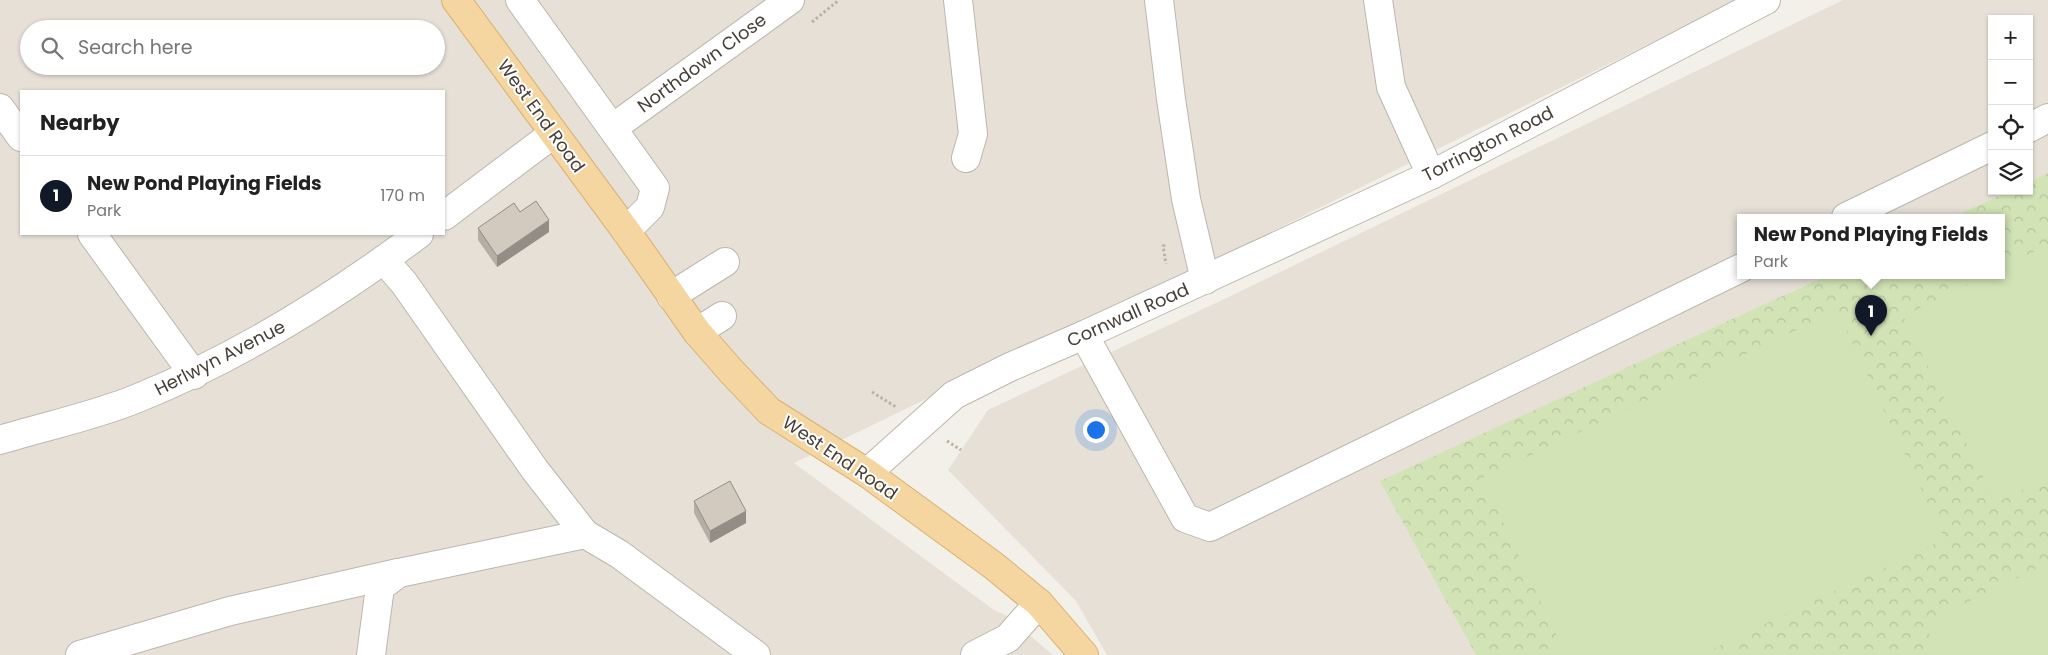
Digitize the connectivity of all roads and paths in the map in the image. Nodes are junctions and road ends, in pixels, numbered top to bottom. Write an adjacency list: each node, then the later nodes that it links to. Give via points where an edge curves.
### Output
1 (456, 0): 12 (main road, West End Road)
2 (520, 0): 11 (street)
3 (790, 0): 11 (street, Northdown Close)
4 (958, 0): 15 (street, via 972,134)
5 (1159, 0): 25 (street, Cornwall Road, via 1186,199)
6 (1378, 0): 16 (street, via 1391,87)
7 (1766, 0): 16 (street, Torrington Road)
8 (0, 108): 13 (street)
9 (2048, 118): 10 (street)
10 (2033, 126)
11 (614, 127): 19 (street, via 656,188 650,207)
12 (553, 134): 18 (street); 19 (main road, West End Road)
13 (20, 136)
14 (1988, 148): 17 (street)
15 (966, 158)
16 (1431, 174): 25 (street, Torrington Road)
17 (1852, 214)
18 (445, 215)
19 (626, 231): 26 (main road, West End Road)
20 (93, 235): 30 (street)
21 (418, 235): 22 (street, Herlwyn Avenue)
22 (384, 260): 30 (street, Herlwyn Avenue, via 284,326); 33 (street, via 404,283 535,470)
23 (725, 262): 26 (street)
24 (1737, 270): 29 (street, via 1210,527 1185,518)
25 (1205, 280): 29 (street, Cornwall Road)
26 (671, 296): 28 (main road, West End Road)
27 (722, 316): 28 (street)
28 (697, 332): 32 (main road, West End Road, via 769,411)
29 (1084, 335): 32 (street, Cornwall Road, via 954,395)
30 (194, 375): 31 (street, Herlwyn Avenue, via 136,399)
31 (0, 440)
32 (867, 473): 35 (main road, West End Road, via 994,566)
33 (586, 534): 34 (street); 38 (street, via 620,554)
34 (399, 573): 36 (street, via 230,611); 37 (street, via 380,587)
35 (1039, 604): 39 (street, via 1008,638); 40 (main road, West End Road)
36 (80, 655)
37 (371, 655)
38 (756, 655)
39 (975, 655)
40 (1084, 655)

